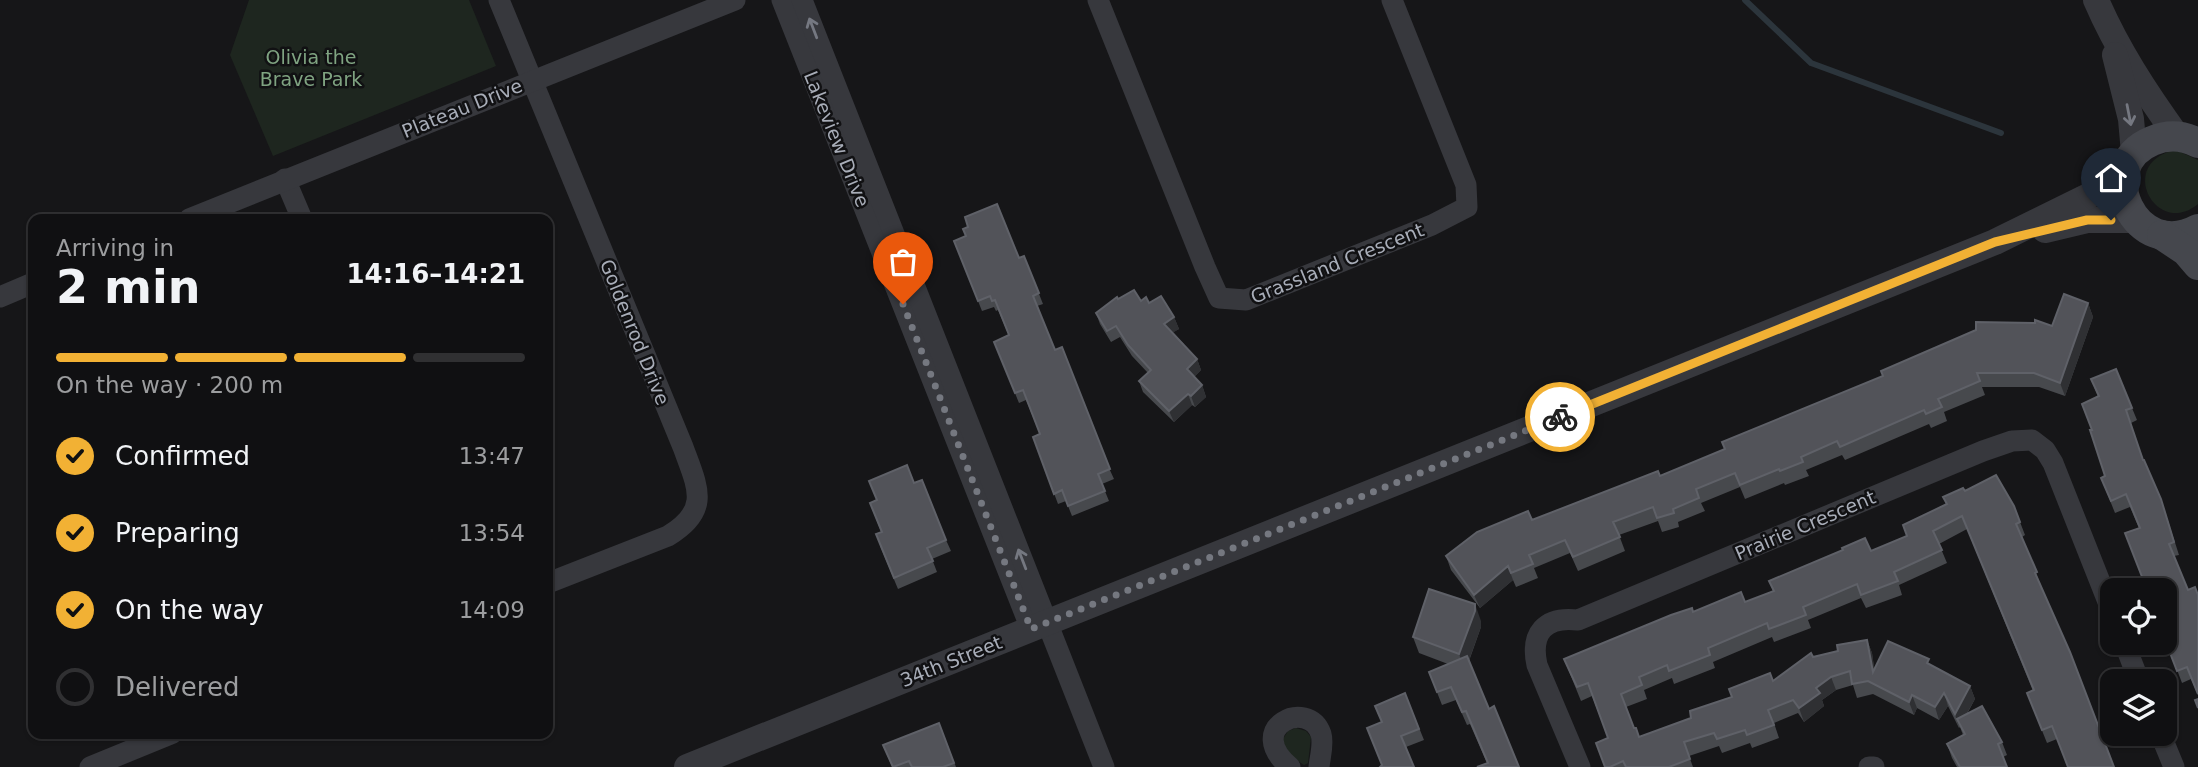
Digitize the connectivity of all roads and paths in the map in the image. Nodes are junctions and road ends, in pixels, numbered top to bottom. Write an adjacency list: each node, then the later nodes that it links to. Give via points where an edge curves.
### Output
1 (499, 0): 9 (street, Goldenrod Drive)
2 (736, 0): 9 (street, Plateau Drive)
3 (782, 0): 24 (street, Lakeview Drive)
4 (802, 0): 24 (street, Lakeview Drive, one-way to 4)
5 (1098, 0): 6 (street, Grassland Crescent, via 1219,298 1246,300 1467,207 1466,185)
6 (1392, 0)
7 (2096, 0): 8 (street)
8 (2109, 30): 10 (street, via 2147,94); 11 (street, one-way to 11, via 2131,119)
9 (531, 80): 12 (street, Plateau Drive); 22 (street, Goldenrod Drive, via 682,447 697,498 695,513 686,526)
10 (2188, 139): 11 (main road, via 2161,137 2146,143)
11 (2129, 166): 15 (main road, via 2125,201); 18 (street, 34th Street)
12 (285, 179): 13 (street, Plateau Drive); 14 (street)
13 (201, 214)
14 (300, 214)
15 (2136, 220): 17 (main road); 18 (street, 34th Street, via 2087,220)
16 (2198, 229): 17 (main road)
17 (2162, 235): 19 (main road)
18 (1995, 242): 24 (street, 34th Street)
19 (2198, 265)
20 (28, 285): 21 (street)
21 (0, 297)
22 (553, 581)
23 (2100, 582): 32 (street, Prairie Crescent, via 2045,450 2032,440 1983,451 1578,620 1551,621 1535,639 1533,650)
24 (1039, 626): 28 (street, 34th Street); 29 (street)
25 (158, 739): 27 (street)
26 (2165, 746): 33 (street)
27 (90, 767)
28 (687, 767)
29 (1104, 767)
30 (1290, 767): 31 (street, via 1275,751 1274,734 1284,721 1299,717 1316,725 1321,734)
31 (1319, 767)
32 (1580, 767)
33 (2174, 767)

